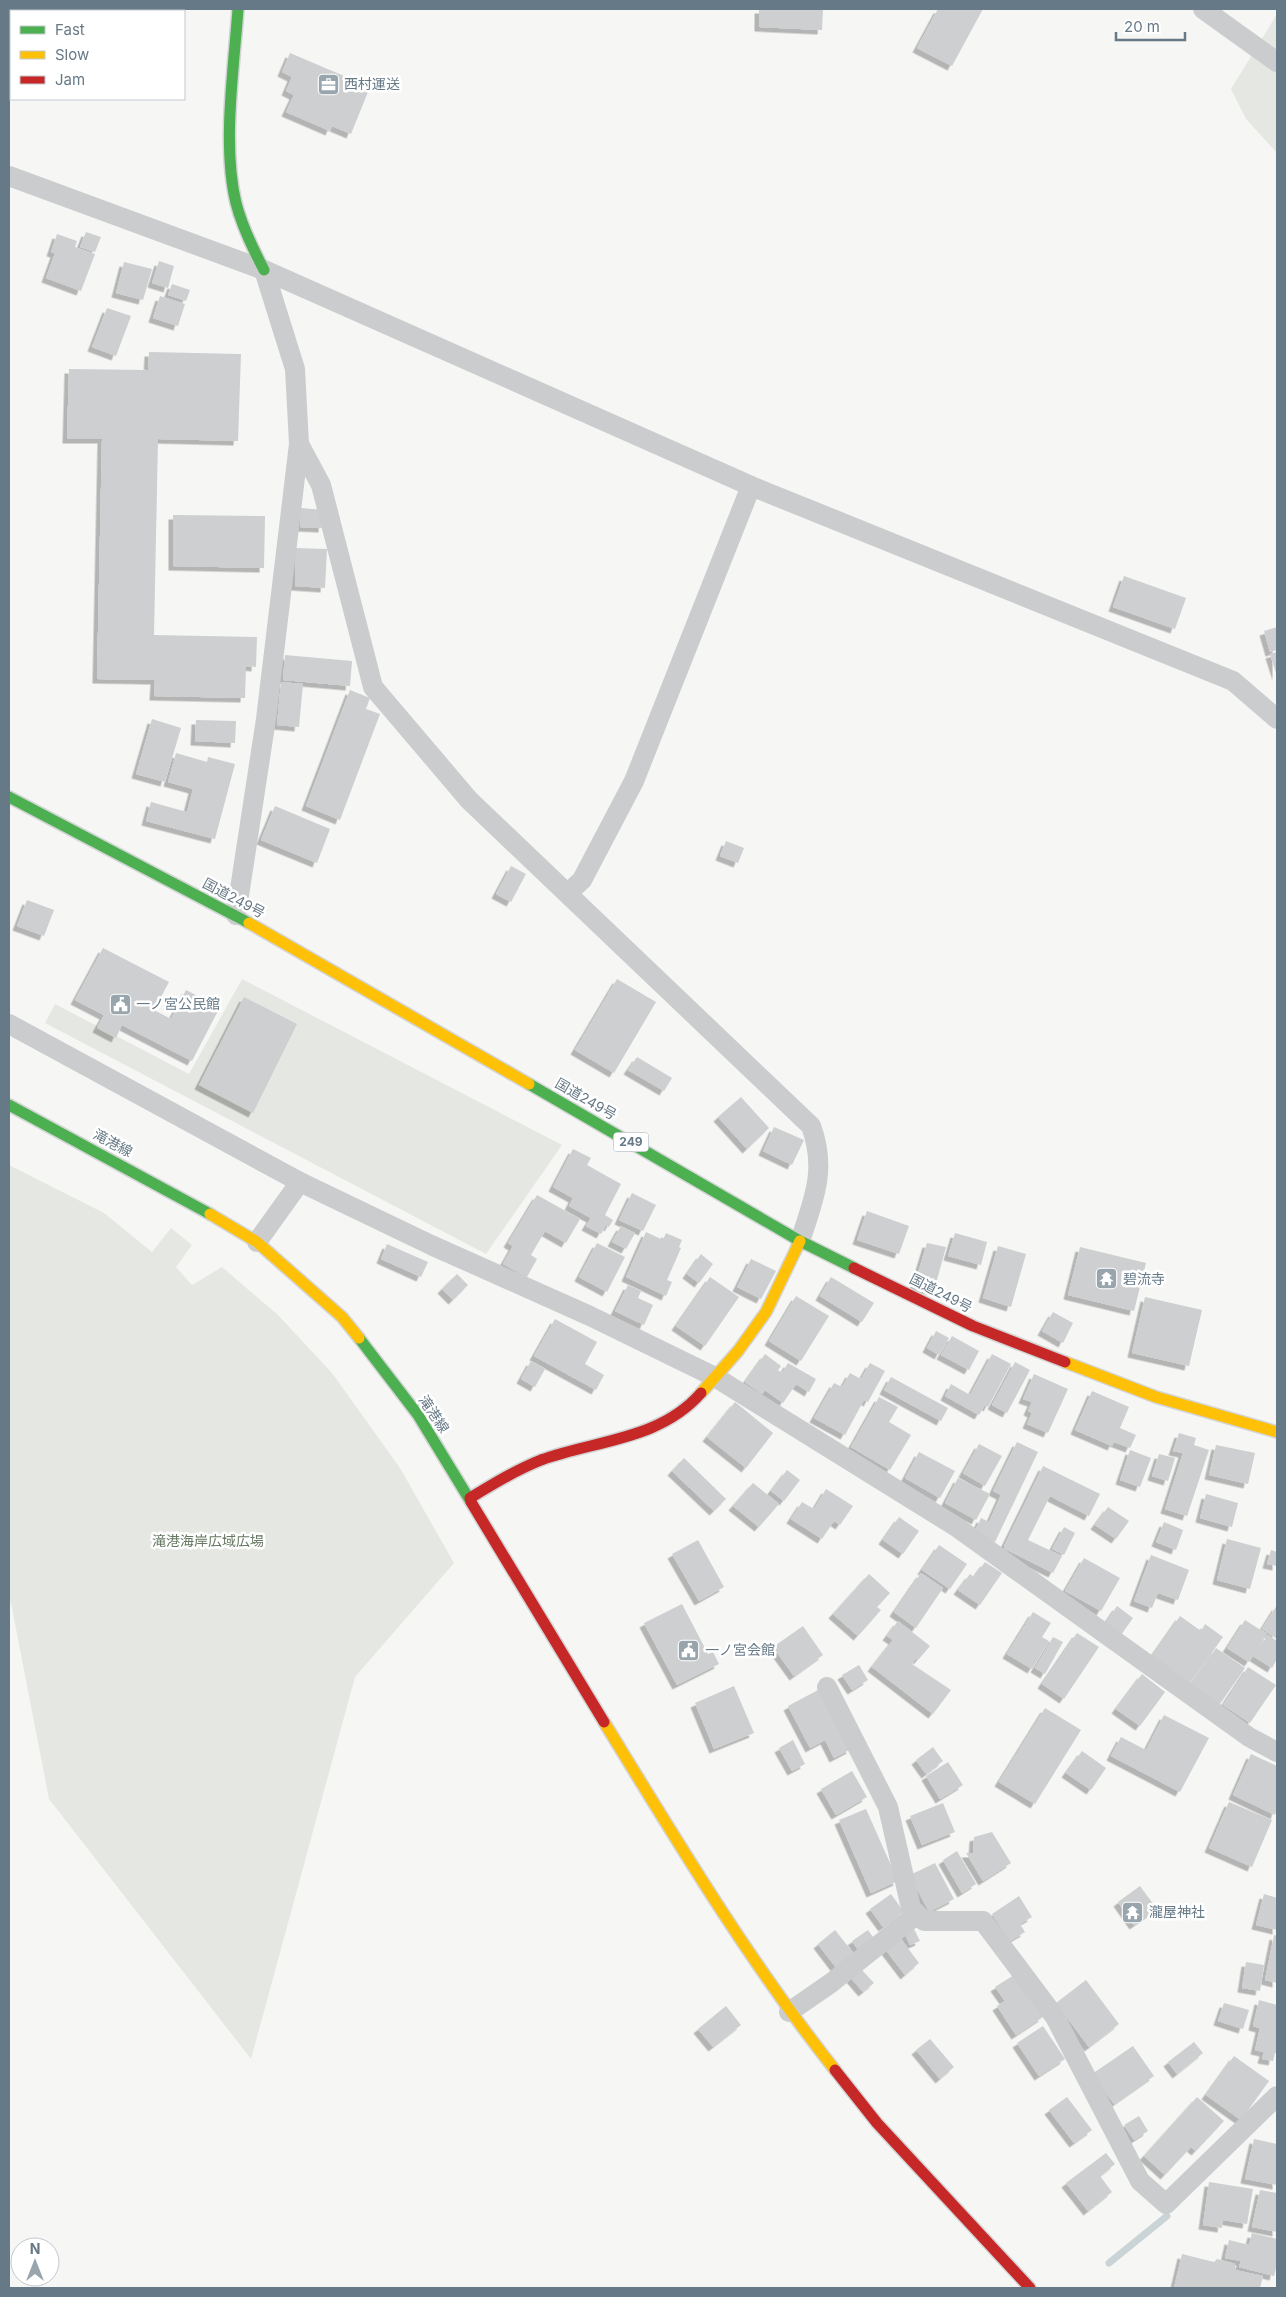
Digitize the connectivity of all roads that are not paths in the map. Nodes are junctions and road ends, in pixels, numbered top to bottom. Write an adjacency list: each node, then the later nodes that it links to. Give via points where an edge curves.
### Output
1 (238, 9): 5 (main road, via 231,114 234,193 250,243)
2 (1203, 9): 3 (street)
3 (1277, 62)
4 (9, 176): 5 (street)
5 (264, 270): 6 (street, via 295,368); 7 (street)
6 (299, 444): 10 (street, via 321,485 373,687 469,800); 11 (street, via 266,719)
7 (751, 486): 8 (street, via 1232,681); 10 (street, via 634,781 582,880)
8 (1277, 719)
9 (9, 797): 11 (main road, 国道249号 / 249)
10 (568, 893): 15 (street, via 811,1126 817,1142 818,1186)
11 (236, 915): 15 (main road, 国道249号 / 249)
12 (9, 1024): 14 (street)
13 (9, 1105): 16 (main road, 滝港線, via 189,1201)
14 (300, 1182): 16 (street); 17 (street)
15 (800, 1241): 17 (main road, via 766,1312); 18 (main road, 国道249号 / 249, via 973,1326 1156,1397)
16 (257, 1242): 19 (main road, 滝港線, via 342,1317 418,1415)
17 (715, 1377): 19 (main road, via 671,1420 641,1432 542,1460 505,1476); 21 (street, via 954,1526 1249,1737)
18 (1277, 1432)
19 (470, 1498): 23 (main road, 滝港線, via 692,1866)
20 (827, 1687): 22 (street, via 888,1807 911,1908)
21 (1277, 1752)
22 (916, 1915): 23 (street); 24 (street, via 924,1921 984,1921 1055,2017 1140,2180 1166,2204)
23 (790, 2012): 25 (main road, 滝港線, via 877,2123)
24 (1277, 2096)
25 (1030, 2288)

